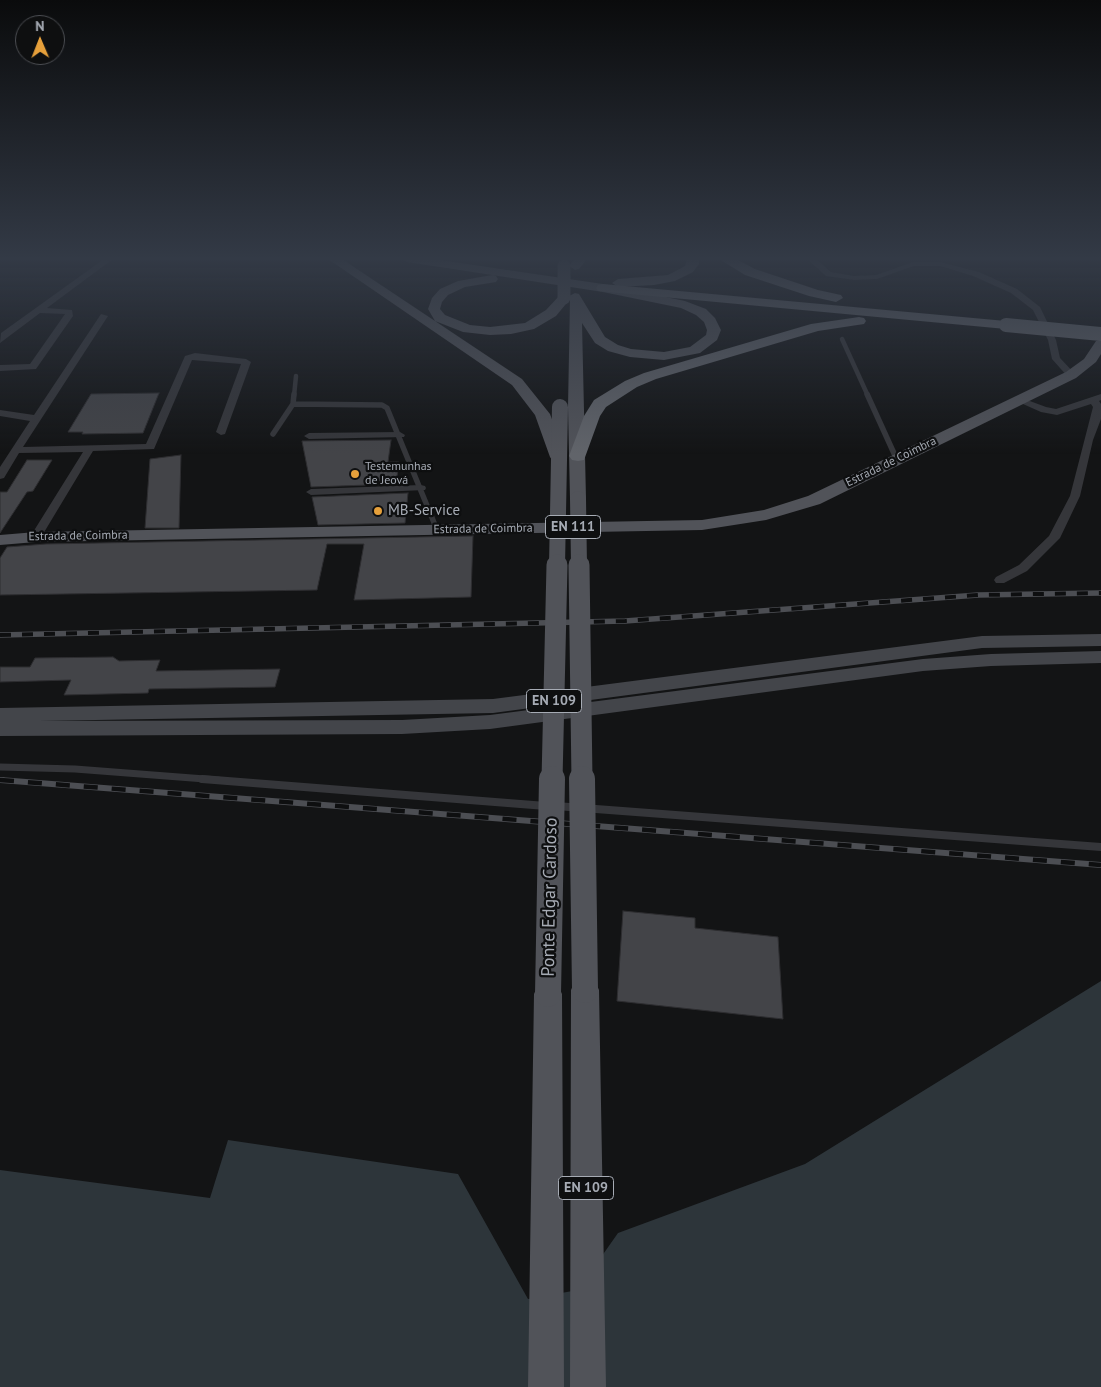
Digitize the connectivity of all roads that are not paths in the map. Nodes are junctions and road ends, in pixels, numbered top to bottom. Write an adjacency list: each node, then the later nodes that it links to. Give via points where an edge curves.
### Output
1 (20, 324): 18 (street)
2 (64, 324): 21 (street, via 33,367)
3 (99, 324): 29 (street)
4 (430, 324): 36 (main road, via 517,382 532,398)
5 (455, 324): 6 (main road, via 468,329 511,330)
6 (533, 324)
7 (566, 324): 24 (main road, EN 109)
8 (568, 324): 36 (main road, Ponte Edgar Cardoso / EN 109, bridge, via 565,404)
9 (588, 324): 10 (main road, via 600,340 613,348 630,354 664,356 695,350 712,337)
10 (711, 324)
11 (837, 324): 36 (highway, via 650,376 612,394 600,404)
12 (1019, 324): 16 (highway, bridge)
13 (1033, 324): 15 (highway)
14 (1045, 324): 22 (street, via 1056,360)
15 (1101, 328)
16 (1101, 334)
17 (842, 339): 37 (lane)
18 (0, 340)
19 (1101, 344): 22 (main road, Estrada de Coimbra / EN 111, via 1089,362)
20 (0, 356): 21 (street)
21 (0, 368)
22 (1071, 375): 26 (main road, Estrada de Coimbra / EN 111)
23 (296, 376): 27 (lane)
24 (561, 378)
25 (1097, 398): 26 (street, via 1053,412); 44 (street, via 1096,419 1075,496 1054,538 1023,568)
26 (1019, 400): 37 (main road, Estrada de Coimbra / EN 111)
27 (292, 404): 31 (lane); 32 (lane, via 382,405 387,408)
28 (0, 413): 29 (street)
29 (38, 418): 34 (street)
30 (221, 432): 35 (street, via 246,362 195,356 188,358 150,447)
31 (273, 434)
32 (400, 435): 33 (street); 39 (lane)
33 (309, 436)
34 (16, 450): 35 (street); 38 (street)
35 (89, 450): 42 (street)
36 (568, 456): 51 (main road, Ponte Edgar Cardoso / EN 109, bridge, via 548,994); 52 (main road, Ponte Edgar Cardoso / EN 109, bridge, via 582,637)
37 (897, 460): 41 (main road, Estrada de Coimbra / EN 111, via 814,500 766,516 702,524)
38 (0, 476)
39 (420, 488): 40 (street); 41 (lane)
40 (311, 492)
41 (437, 530): 42 (main road, Estrada de Coimbra / EN 111)
42 (36, 537): 43 (main road, Estrada de Coimbra / EN 111)
43 (0, 540)
44 (1000, 580)
45 (1099, 653): 47 (main road, via 923,665 490,722)
46 (0, 715): 47 (main road)
47 (402, 718): 48 (main road)
48 (0, 729)
49 (0, 767): 50 (lane, via 76,769)
50 (1101, 846)
51 (546, 1387)
52 (588, 1387)

